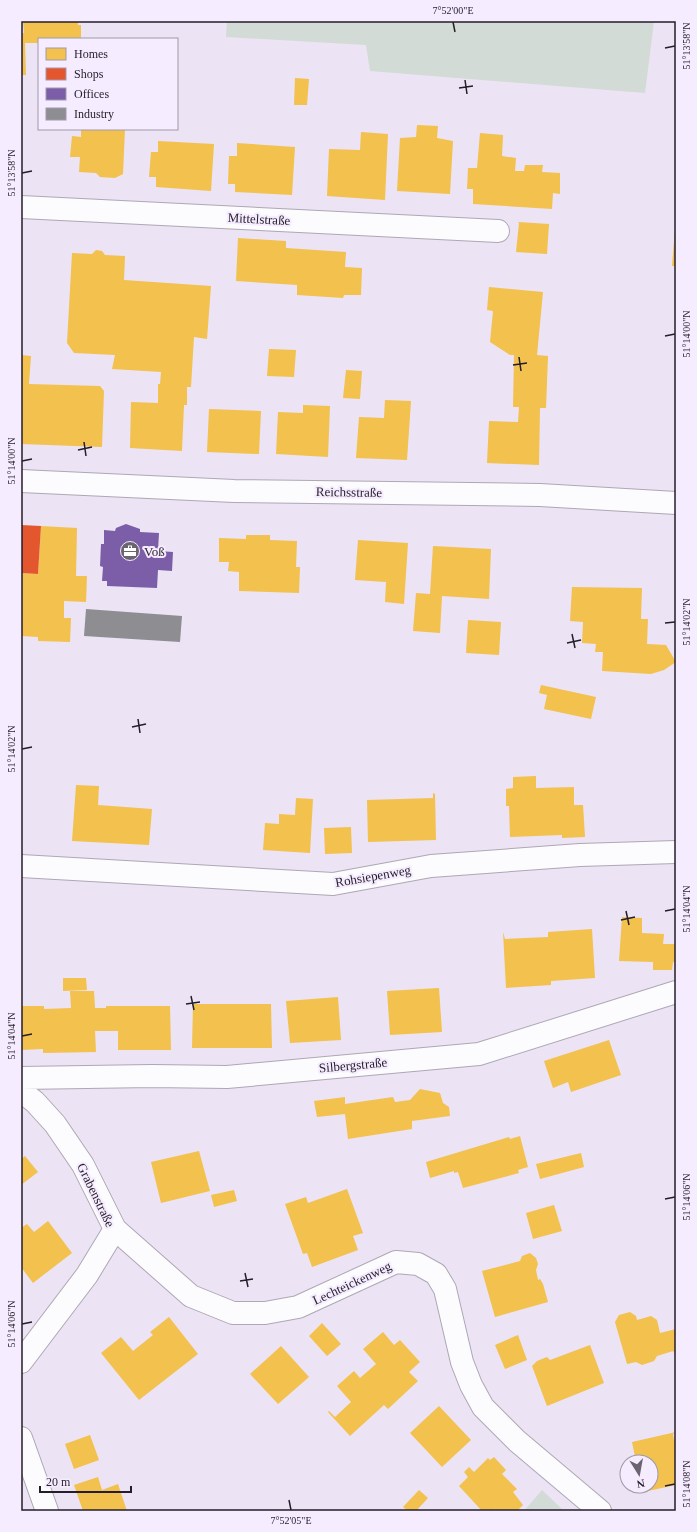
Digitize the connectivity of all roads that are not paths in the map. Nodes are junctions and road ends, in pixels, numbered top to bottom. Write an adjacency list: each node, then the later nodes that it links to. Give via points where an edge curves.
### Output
1 (21, 206): 2 (street, Mittelstraße)
2 (498, 231)
3 (21, 481): 4 (street, Reichsstraße, via 234,490 540,495)
4 (676, 503)
5 (676, 852): 6 (street, Rohsiepenweg, via 580,855 430,866 333,884)
6 (21, 866)
7 (676, 992): 8 (street, Silbergstraße, via 479,1054 227,1077)
8 (21, 1078)
9 (21, 1091): 10 (street, Grabenstraße, via 55,1124 79,1159)
10 (115, 1230): 11 (street, Grabenstraße, via 87,1275); 14 (street, Lechteickenweg, via 191,1296 233,1313 265,1313 298,1307 396,1262 418,1264 436,1274 445,1289 462,1362 483,1407 517,1441)
11 (21, 1362)
12 (21, 1438): 13 (street)
13 (47, 1511)
14 (600, 1511)

